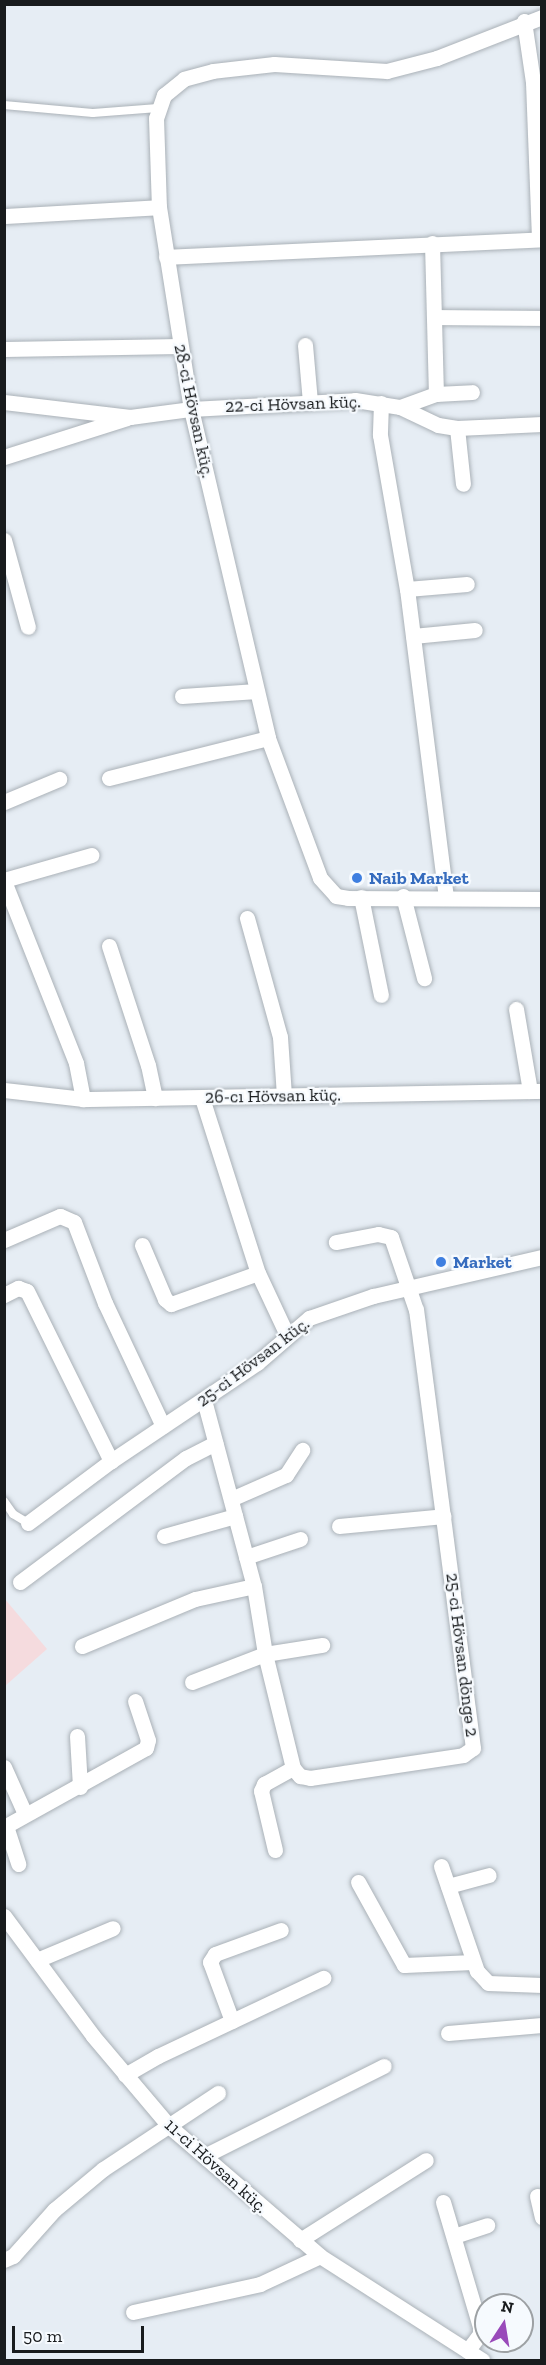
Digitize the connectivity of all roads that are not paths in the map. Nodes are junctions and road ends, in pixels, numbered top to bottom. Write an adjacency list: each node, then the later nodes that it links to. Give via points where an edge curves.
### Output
1 (542, 18): 2 (street)
2 (524, 21): 4 (street, via 437,58 387,71 274,64 213,70 184,79 164,95); 7 (street, via 533,82)
3 (4, 105): 4 (lane, via 93,113)
4 (158, 108): 5 (street, 28-ci Hövsan küç.)
5 (159, 207): 6 (street); 9 (street, 28-ci Hövsan küç.)
6 (4, 216)
7 (540, 239): 8 (street)
8 (432, 243): 9 (street); 10 (street)
9 (166, 257): 13 (street, 28-ci Hövsan küç.)
10 (436, 317): 11 (street); 16 (street)
11 (542, 318)
12 (305, 345): 18 (street)
13 (180, 346): 14 (street); 21 (street, 28-ci Hövsan küç.)
14 (4, 348)
15 (472, 392): 16 (street)
16 (436, 394): 20 (street)
17 (4, 402): 22 (street, 22-ci Hövsan küç.)
18 (310, 402): 19 (street, 22-ci Hövsan küç.); 21 (street, 22-ci Hövsan küç.)
19 (381, 403): 20 (street, 22-ci Hövsan küç.); 29 (street, via 380,435)
20 (400, 407): 24 (street, 22-ci Hövsan küç., via 438,425)
21 (191, 409): 22 (street, 22-ci Hövsan küç.); 33 (street, 28-ci Hövsan küç.)
22 (130, 417): 25 (street)
23 (542, 424): 24 (street, 22-ci Hövsan küç.)
24 (457, 428): 26 (street)
25 (4, 457)
26 (463, 484)
27 (4, 540): 30 (street)
28 (467, 584): 29 (street)
29 (407, 589): 32 (street)
30 (28, 627)
31 (475, 630): 32 (street)
32 (413, 636): 42 (street)
33 (257, 691): 34 (street); 35 (street, 28-ci Hövsan küç.)
34 (182, 696)
35 (268, 738): 36 (street); 43 (street, 28-ci Hövsan küç., via 320,878 336,896)
36 (109, 778)
37 (59, 779): 38 (street)
38 (4, 802)
39 (92, 855): 40 (street)
40 (4, 881): 55 (street, via 76,1063)
41 (403, 896): 42 (street, 28-ci Hövsan küç.); 43 (street, 28-ci Hövsan küç.); 47 (street)
42 (446, 896): 44 (street, 28-ci Hövsan küç.)
43 (361, 897): 48 (street)
44 (542, 900)
45 (247, 918): 52 (street, via 280,1037)
46 (109, 946): 53 (street, via 148,1065)
47 (423, 978)
48 (381, 995)
49 (516, 1009): 51 (street)
50 (4, 1090): 55 (street, 26-cı Hövsan küç.)
51 (536, 1091): 52 (street, 26-cı Hövsan küç.)
52 (284, 1096): 54 (street, 26-cı Hövsan küç.)
53 (154, 1098): 54 (street, 26-cı Hövsan küç.); 55 (street, 26-cı Hövsan küç.)
54 (202, 1098): 60 (street)
55 (83, 1099)
56 (4, 1240): 65 (street, via 60,1216 74,1222 105,1303)
57 (336, 1242): 61 (street, 25-ci Hövsan döngə 2, via 386,1234 391,1237)
58 (142, 1245): 60 (street, via 165,1299 171,1304)
59 (542, 1257): 61 (street, 25-ci Hövsan küç.)
60 (258, 1273): 63 (street)
61 (408, 1287): 63 (street, 25-ci Hövsan küç., via 309,1318); 72 (street, 25-ci Hövsan döngə 2, via 416,1310)
62 (4, 1295): 68 (street, via 18,1288 27,1292)
63 (287, 1335): 64 (street, 25-ci Hövsan küç., via 257,1363)
64 (204, 1400): 65 (street, 25-ci Hövsan küç.); 66 (street)
65 (164, 1426): 68 (street, 25-ci Hövsan küç.)
66 (216, 1443): 69 (street); 78 (street, via 186,1458)
67 (302, 1450): 69 (street, via 286,1475)
68 (111, 1461): 73 (street, 25-ci Hövsan küç.)
69 (231, 1499): 71 (street)
70 (4, 1501): 73 (lane, via 13,1514)
71 (235, 1516): 75 (street); 77 (street)
72 (444, 1516): 74 (street); 87 (street, 25-ci Hövsan döngə 2, via 473,1748 463,1755 310,1778 300,1776)
73 (28, 1522)
74 (339, 1526)
75 (164, 1536)
76 (300, 1539): 77 (street)
77 (246, 1557): 79 (street)
78 (20, 1582)
79 (254, 1586): 81 (street, via 195,1599); 82 (street)
80 (322, 1645): 82 (street)
81 (82, 1646)
82 (265, 1654): 83 (street); 87 (street)
83 (192, 1682)
84 (135, 1701): 88 (street, via 148,1740 146,1748)
85 (77, 1736): 88 (street)
86 (4, 1767): 89 (street)
87 (293, 1768): 91 (street, via 264,1784 261,1791)
88 (80, 1787): 89 (street)
89 (25, 1814): 90 (street)
90 (5, 1827): 92 (street)
91 (275, 1850)
92 (18, 1864)
93 (441, 1866): 96 (street)
94 (489, 1875): 96 (street)
95 (358, 1882): 103 (street, via 405,1965)
96 (448, 1886): 103 (street)
97 (4, 1916): 100 (street, 11-ci Hövsan küç.)
98 (112, 1928): 102 (street)
99 (281, 1930): 106 (street, via 215,1954 210,1962)
100 (20, 1935): 101 (street); 102 (street, 11-ci Hövsan küç.)
101 (4, 1939)
102 (37, 1960): 110 (street, 11-ci Hövsan küç.)
103 (473, 1962): 105 (street, via 488,1983)
104 (323, 1978): 106 (street)
105 (542, 1985)
106 (232, 2021): 110 (street)
107 (542, 2025): 108 (street)
108 (448, 2033)
109 (384, 2066): 113 (street)
110 (125, 2076): 112 (street, 11-ci Hövsan küç.)
111 (218, 2093): 112 (street)
112 (169, 2126): 113 (street, 11-ci Hövsan küç.); 122 (street, via 103,2169 62,2203 13,2256)
113 (204, 2156): 120 (street, 11-ci Hövsan küç.)
114 (426, 2160): 120 (street)
115 (537, 2196): 117 (street)
116 (443, 2202): 119 (street)
117 (542, 2217)
118 (487, 2225): 119 (street)
119 (454, 2236): 124 (street, via 480,2327 480,2334)
120 (300, 2240): 121 (street, 11-ci Hövsan küç.)
121 (320, 2256): 123 (street, via 260,2284); 124 (street, 11-ci Hövsan küç.)
122 (4, 2260)
123 (133, 2312)
124 (467, 2350): 125 (street, 11-ci Hövsan küç.)
125 (482, 2361)

